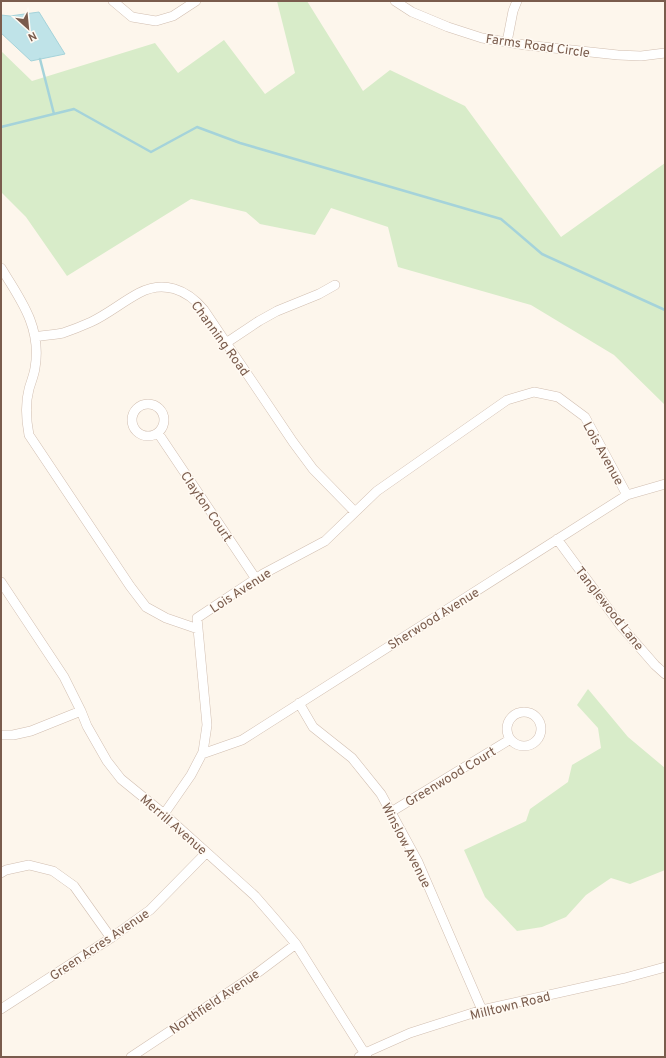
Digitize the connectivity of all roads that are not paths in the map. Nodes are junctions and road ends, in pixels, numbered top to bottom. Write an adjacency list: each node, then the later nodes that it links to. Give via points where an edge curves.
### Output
1 (113, 1): 2 (street, via 132,17 156,21 173,16)
2 (196, 1)
3 (395, 1): 5 (street, Farms Road Circle, via 412,12 448,27 482,38)
4 (516, 1): 5 (street)
5 (507, 42): 6 (street, Farms Road Circle, via 618,55)
6 (665, 53)
7 (1, 268): 9 (street, via 26,309)
8 (335, 285): 10 (street, via 259,321)
9 (35, 337): 10 (street, Channing Road, via 63,332 92,322 139,292 159,287 180,290 189,295 204,310); 18 (street, via 36,366 26,407 29,435 146,607 166,618)
10 (226, 343): 14 (street, Channing Road, via 292,442 313,469)
11 (158, 432): 16 (street, Clayton Court)
12 (665, 484): 13 (street, Sherwood Avenue)
13 (627, 495): 14 (street, Lois Avenue, via 585,417 558,397 534,392 507,400 377,491); 15 (street, Sherwood Avenue)
14 (355, 512): 16 (street, Lois Avenue, via 325,541)
15 (557, 539): 19 (street, Tanglewood Lane, via 621,626); 20 (street, Sherwood Avenue)
16 (256, 579): 18 (street, Lois Avenue, via 197,618)
17 (1, 582): 21 (street, Merrill Avenue, via 64,677)
18 (198, 629): 24 (street, via 207,724)
19 (665, 674)
20 (299, 703): 24 (street, Sherwood Avenue, via 242,740); 25 (street, Winslow Avenue, via 313,727 352,758 381,794)
21 (81, 711): 22 (street, via 31,732); 26 (street, Merrill Avenue, via 101,751 121,779)
22 (1, 735)
23 (510, 740): 25 (street, Greenwood Court)
24 (202, 754): 26 (street)
25 (391, 812): 33 (street, Winslow Avenue, via 418,862)
26 (164, 814): 27 (street, Merrill Avenue)
27 (206, 853): 29 (street, Green Acres Avenue, via 150,910); 30 (street, Merrill Avenue, via 255,896)
28 (1, 873): 29 (street, via 29,865 53,871 74,886)
29 (111, 938): 32 (street, Green Acres Avenue)
30 (296, 944): 34 (street, Merrill Avenue); 35 (street, Northfield Avenue, via 256,974)
31 (665, 967): 33 (street, Milltown Road)
32 (1, 1009)
33 (482, 1010): 34 (street, Milltown Road, via 410,1033)
34 (364, 1056)
35 (131, 1057)

